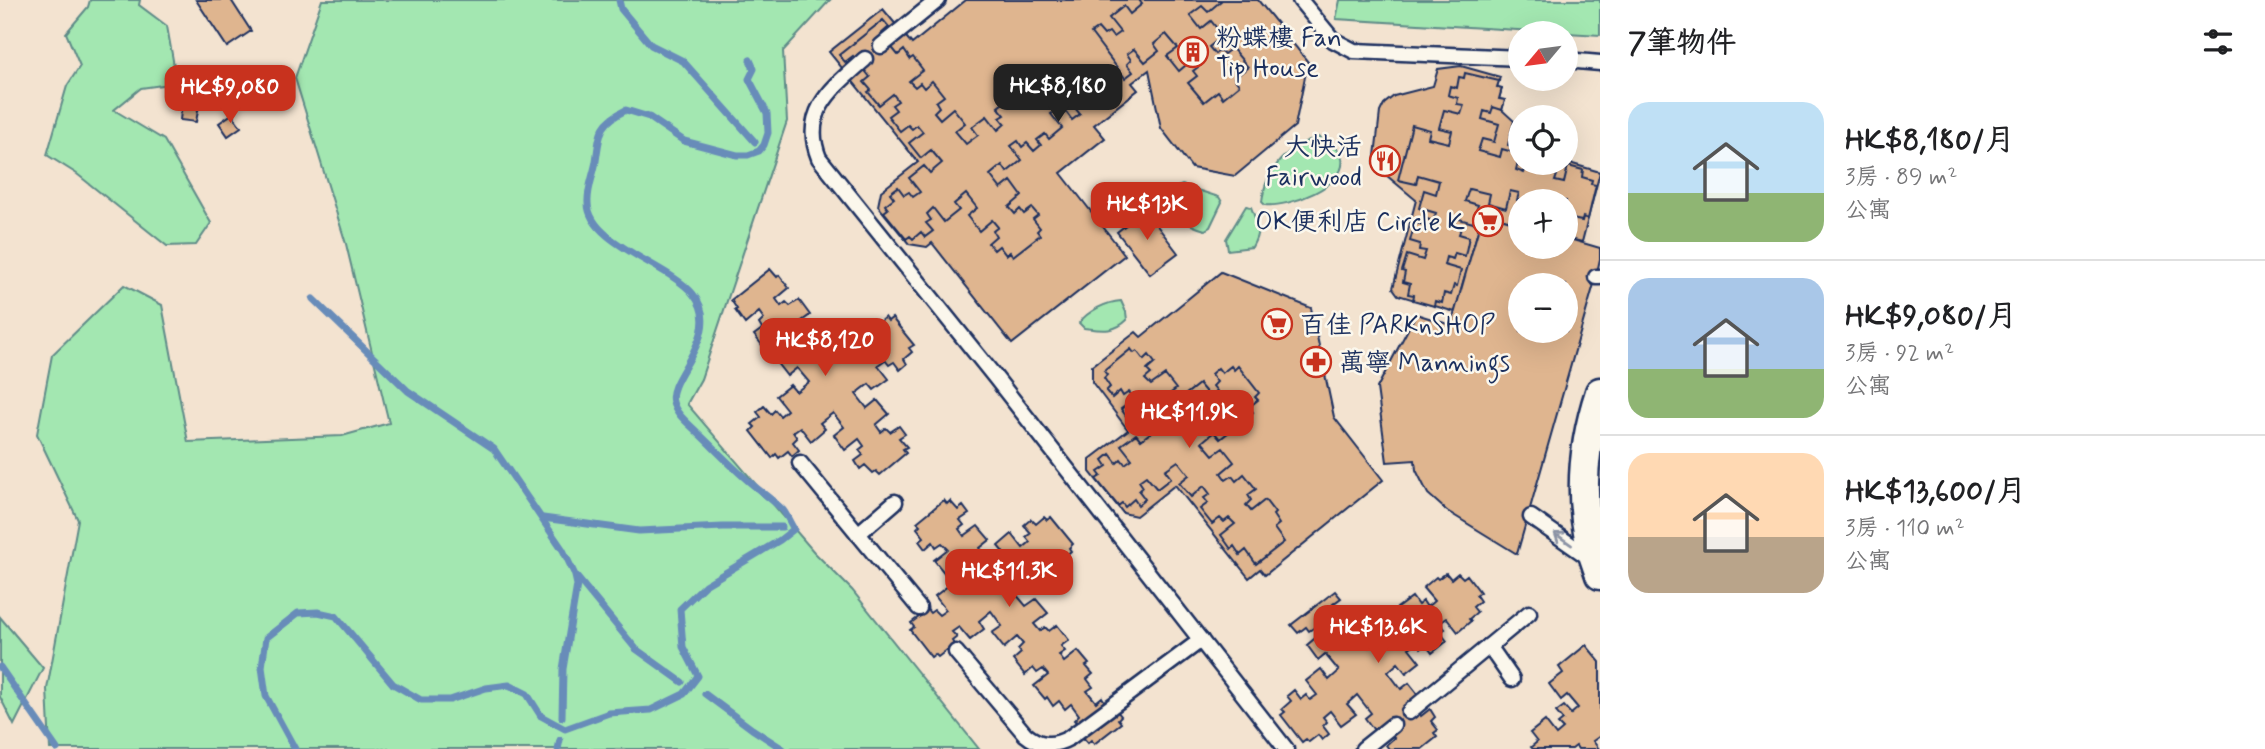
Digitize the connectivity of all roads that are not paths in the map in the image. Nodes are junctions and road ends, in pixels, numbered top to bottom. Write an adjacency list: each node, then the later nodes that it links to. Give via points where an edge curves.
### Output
1 (938, 0): 3 (lane)
2 (1300, 0): 4 (lane, via 1333,40 1354,51)
3 (881, 46)
4 (1508, 57)
5 (865, 59): 16 (lane, via 822,101 814,119 813,138 819,158)
6 (1578, 61): 7 (lane)
7 (1600, 63)
8 (1600, 393): 13 (street, via 1583,471 1587,532)
9 (800, 463): 12 (lane)
10 (895, 502): 12 (lane)
11 (1531, 517): 13 (lane, one-way to 11)
12 (858, 534): 14 (lane)
13 (1597, 568)
14 (919, 608)
15 (1529, 614): 17 (lane)
16 (1201, 640): 18 (lane, via 1069,738 1054,744 1039,743 1026,734); 22 (lane)
17 (1489, 646): 19 (lane); 20 (lane)
18 (956, 652)
19 (1512, 679)
20 (1409, 712)
21 (1393, 725): 23 (lane)
22 (1286, 749)
23 (1363, 749)

